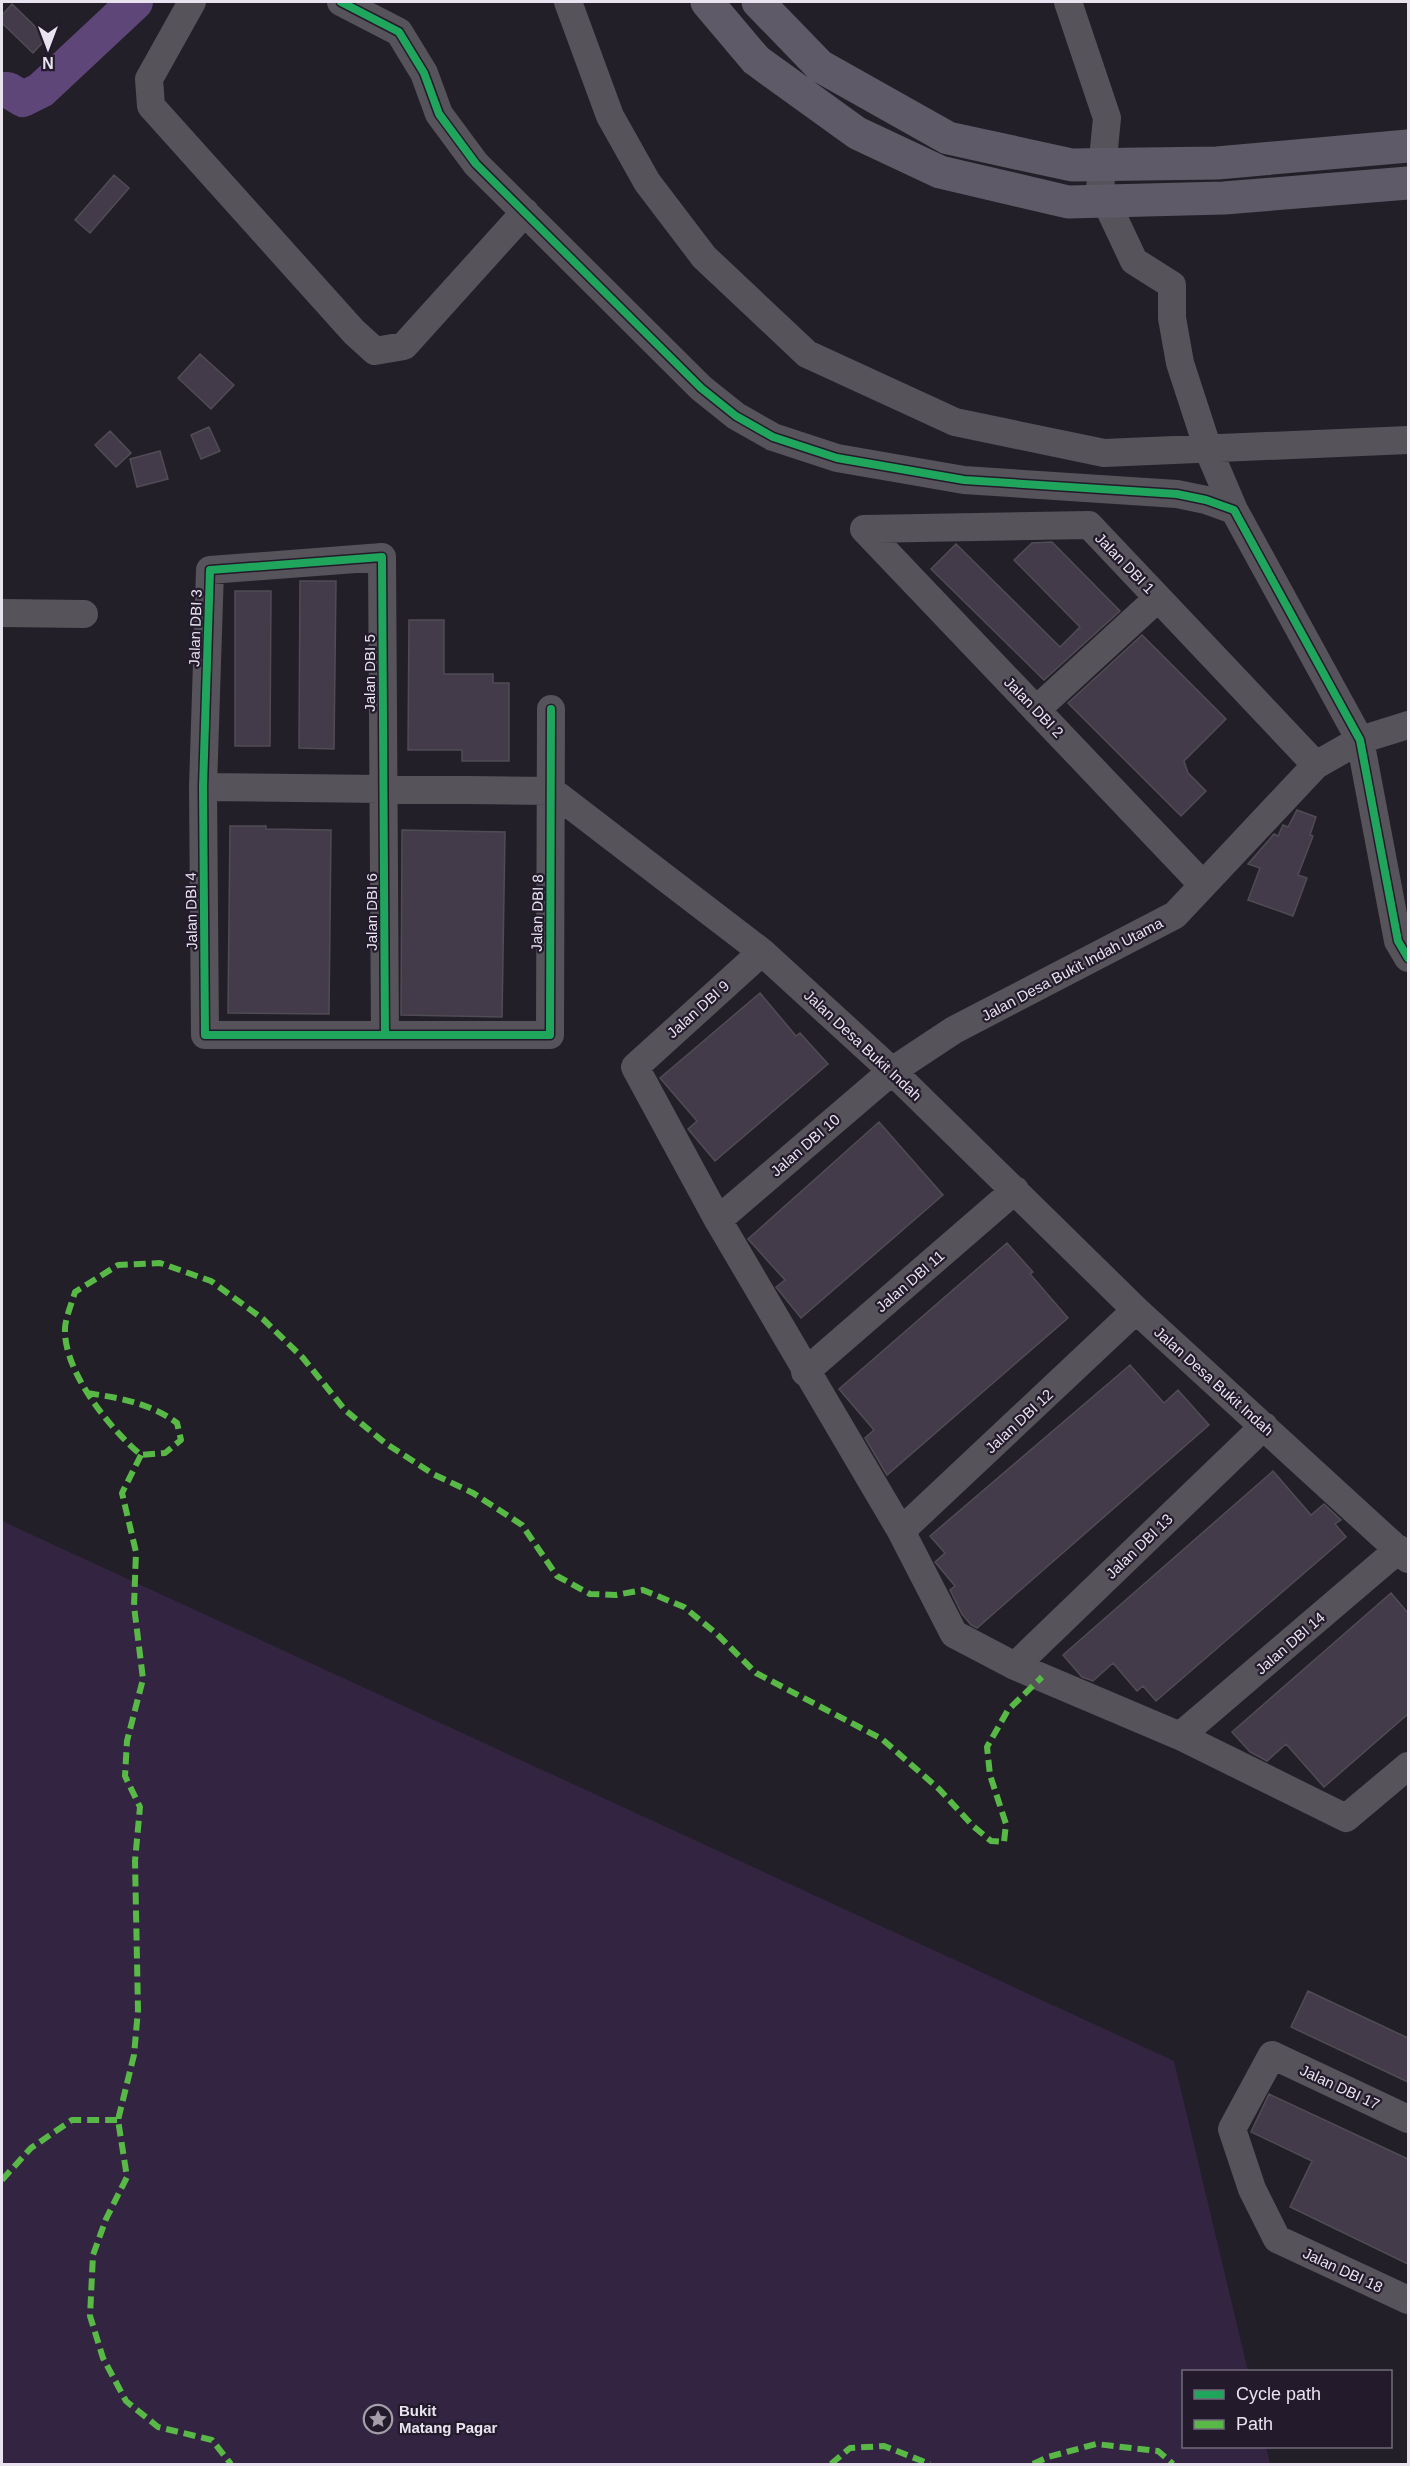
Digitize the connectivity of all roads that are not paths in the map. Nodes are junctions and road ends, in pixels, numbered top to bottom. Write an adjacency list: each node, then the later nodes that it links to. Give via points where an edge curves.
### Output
1 (192, 2): 9 (street, via 149,79 151,106 375,351 404,346)
2 (340, 2): 9 (street, via 399,32 424,74 440,114 476,164)
3 (568, 2): 11 (street, via 610,116 647,182 704,257 807,354 955,422 1104,453)
4 (707, 2): 8 (highway, via 756,60 857,133 940,172 1068,202 1224,198)
5 (758, 2): 7 (highway, via 820,66 948,138 1072,165 1217,163)
6 (1068, 2): 11 (street, via 1107,118 1100,189 1134,261 1172,285 1172,318 1180,363)
7 (1408, 146)
8 (1408, 183)
9 (525, 212): 12 (street, via 701,388 736,416 773,437 837,458 964,480 1177,494)
10 (1408, 440): 11 (street)
11 (1208, 449): 12 (street)
12 (1234, 510): 21 (street)
13 (864, 529): 15 (street, Jalan DBI 1, via 1089,525); 19 (street, Jalan DBI 2)
14 (382, 557): 23 (street, Jalan DBI 3, via 210,570); 24 (street, Jalan DBI 5)
15 (1158, 598): 19 (street); 22 (street, Jalan DBI 1)
16 (2, 613): 17 (street)
17 (84, 614)
18 (551, 709): 25 (street, Jalan DBI 8)
19 (1036, 710): 26 (street, Jalan DBI 2)
20 (1408, 725): 21 (street, Jalan Desa Bukit Indah Utama)
21 (1360, 740): 22 (street, Jalan Desa Bukit Indah Utama); 28 (street, via 1398,941)
22 (1316, 765): 26 (street, Jalan Desa Bukit Indah Utama)
23 (203, 787): 24 (street); 29 (street, Jalan DBI 4, via 206,1035)
24 (384, 789): 25 (street); 29 (street, Jalan DBI 6)
25 (552, 791): 27 (street, Jalan Desa Bukit Indah); 29 (street, Jalan DBI 8, via 550,1035)
26 (1203, 885): 30 (street, Jalan Desa Bukit Indah Utama, via 1174,915 954,1030)
27 (762, 952): 30 (street, Jalan Desa Bukit Indah); 32 (street, Jalan DBI 9, via 635,1066)
28 (1408, 958)
29 (385, 1035)
30 (892, 1071): 31 (street, Jalan Desa Bukit Indah); 32 (street, Jalan DBI 10)
31 (1015, 1190): 33 (street, Jalan Desa Bukit Indah); 34 (street, Jalan DBI 11)
32 (718, 1221): 34 (street)
33 (1136, 1310): 35 (street, Jalan Desa Bukit Indah); 36 (street, Jalan DBI 12)
34 (805, 1372): 36 (street)
35 (1264, 1426): 37 (street, Jalan Desa Bukit Indah); 38 (street, Jalan DBI 13)
36 (901, 1531): 38 (street, via 954,1634)
37 (1404, 1554): 39 (street, Jalan DBI 14)
38 (1015, 1666): 39 (street)
39 (1180, 1736): 40 (street, via 1346,1818)
40 (1408, 1766)
41 (1408, 2119): 42 (street, Jalan DBI 17, via 1272,2055 1232,2129 1252,2189)
42 (1276, 2239): 43 (street, Jalan DBI 18)
43 (1408, 2300)

